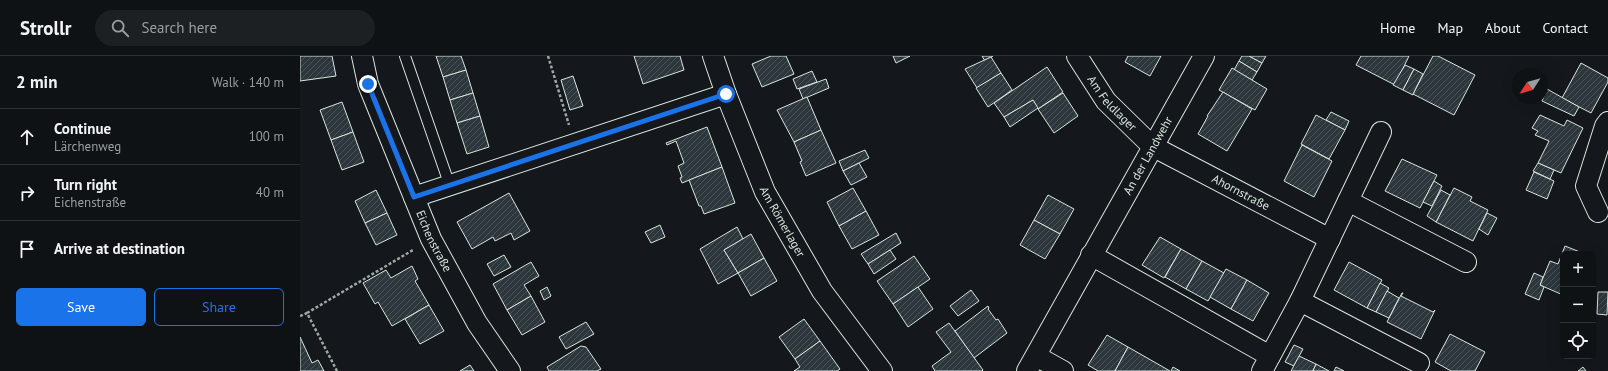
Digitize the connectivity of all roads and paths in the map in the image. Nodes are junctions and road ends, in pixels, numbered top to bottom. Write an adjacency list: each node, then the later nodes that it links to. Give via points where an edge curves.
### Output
1 (362, 56): 13 (street, Eichenstraße, via 368,84)
2 (405, 56): 12 (lane)
3 (548, 56): 10 (path)
4 (713, 56): 7 (street, Am Römerlager)
5 (1077, 56): 11 (street, Am Feldlager, via 1106,101)
6 (1204, 56): 11 (street, An der Landwehr)
7 (726, 94): 10 (street); 28 (street, Am Römerlager, via 765,192 822,292)
8 (1608, 122): 15 (street, via 1586,186)
9 (1382, 132): 14 (street)
10 (575, 145): 12 (street)
11 (1152, 146): 16 (street, Ahornstraße); 18 (street, An der Landwehr)
12 (450, 186): 13 (street)
13 (414, 197): 17 (street, Eichenstraße)
14 (1348, 201): 16 (street); 19 (street)
15 (1598, 212)
16 (1330, 239): 20 (street)
17 (431, 240): 21 (path); 27 (street, Eichenstraße, via 477,323)
18 (1091, 255): 23 (street, An der Landwehr); 24 (street)
19 (1466, 262)
20 (1300, 301): 24 (street); 25 (street)
21 (307, 313): 22 (path); 26 (path)
22 (300, 316)
23 (1032, 363): 29 (street, An der Landwehr)
24 (1266, 363)
25 (1419, 363)
26 (337, 371)
27 (510, 371)
28 (882, 371)
29 (1064, 371)

